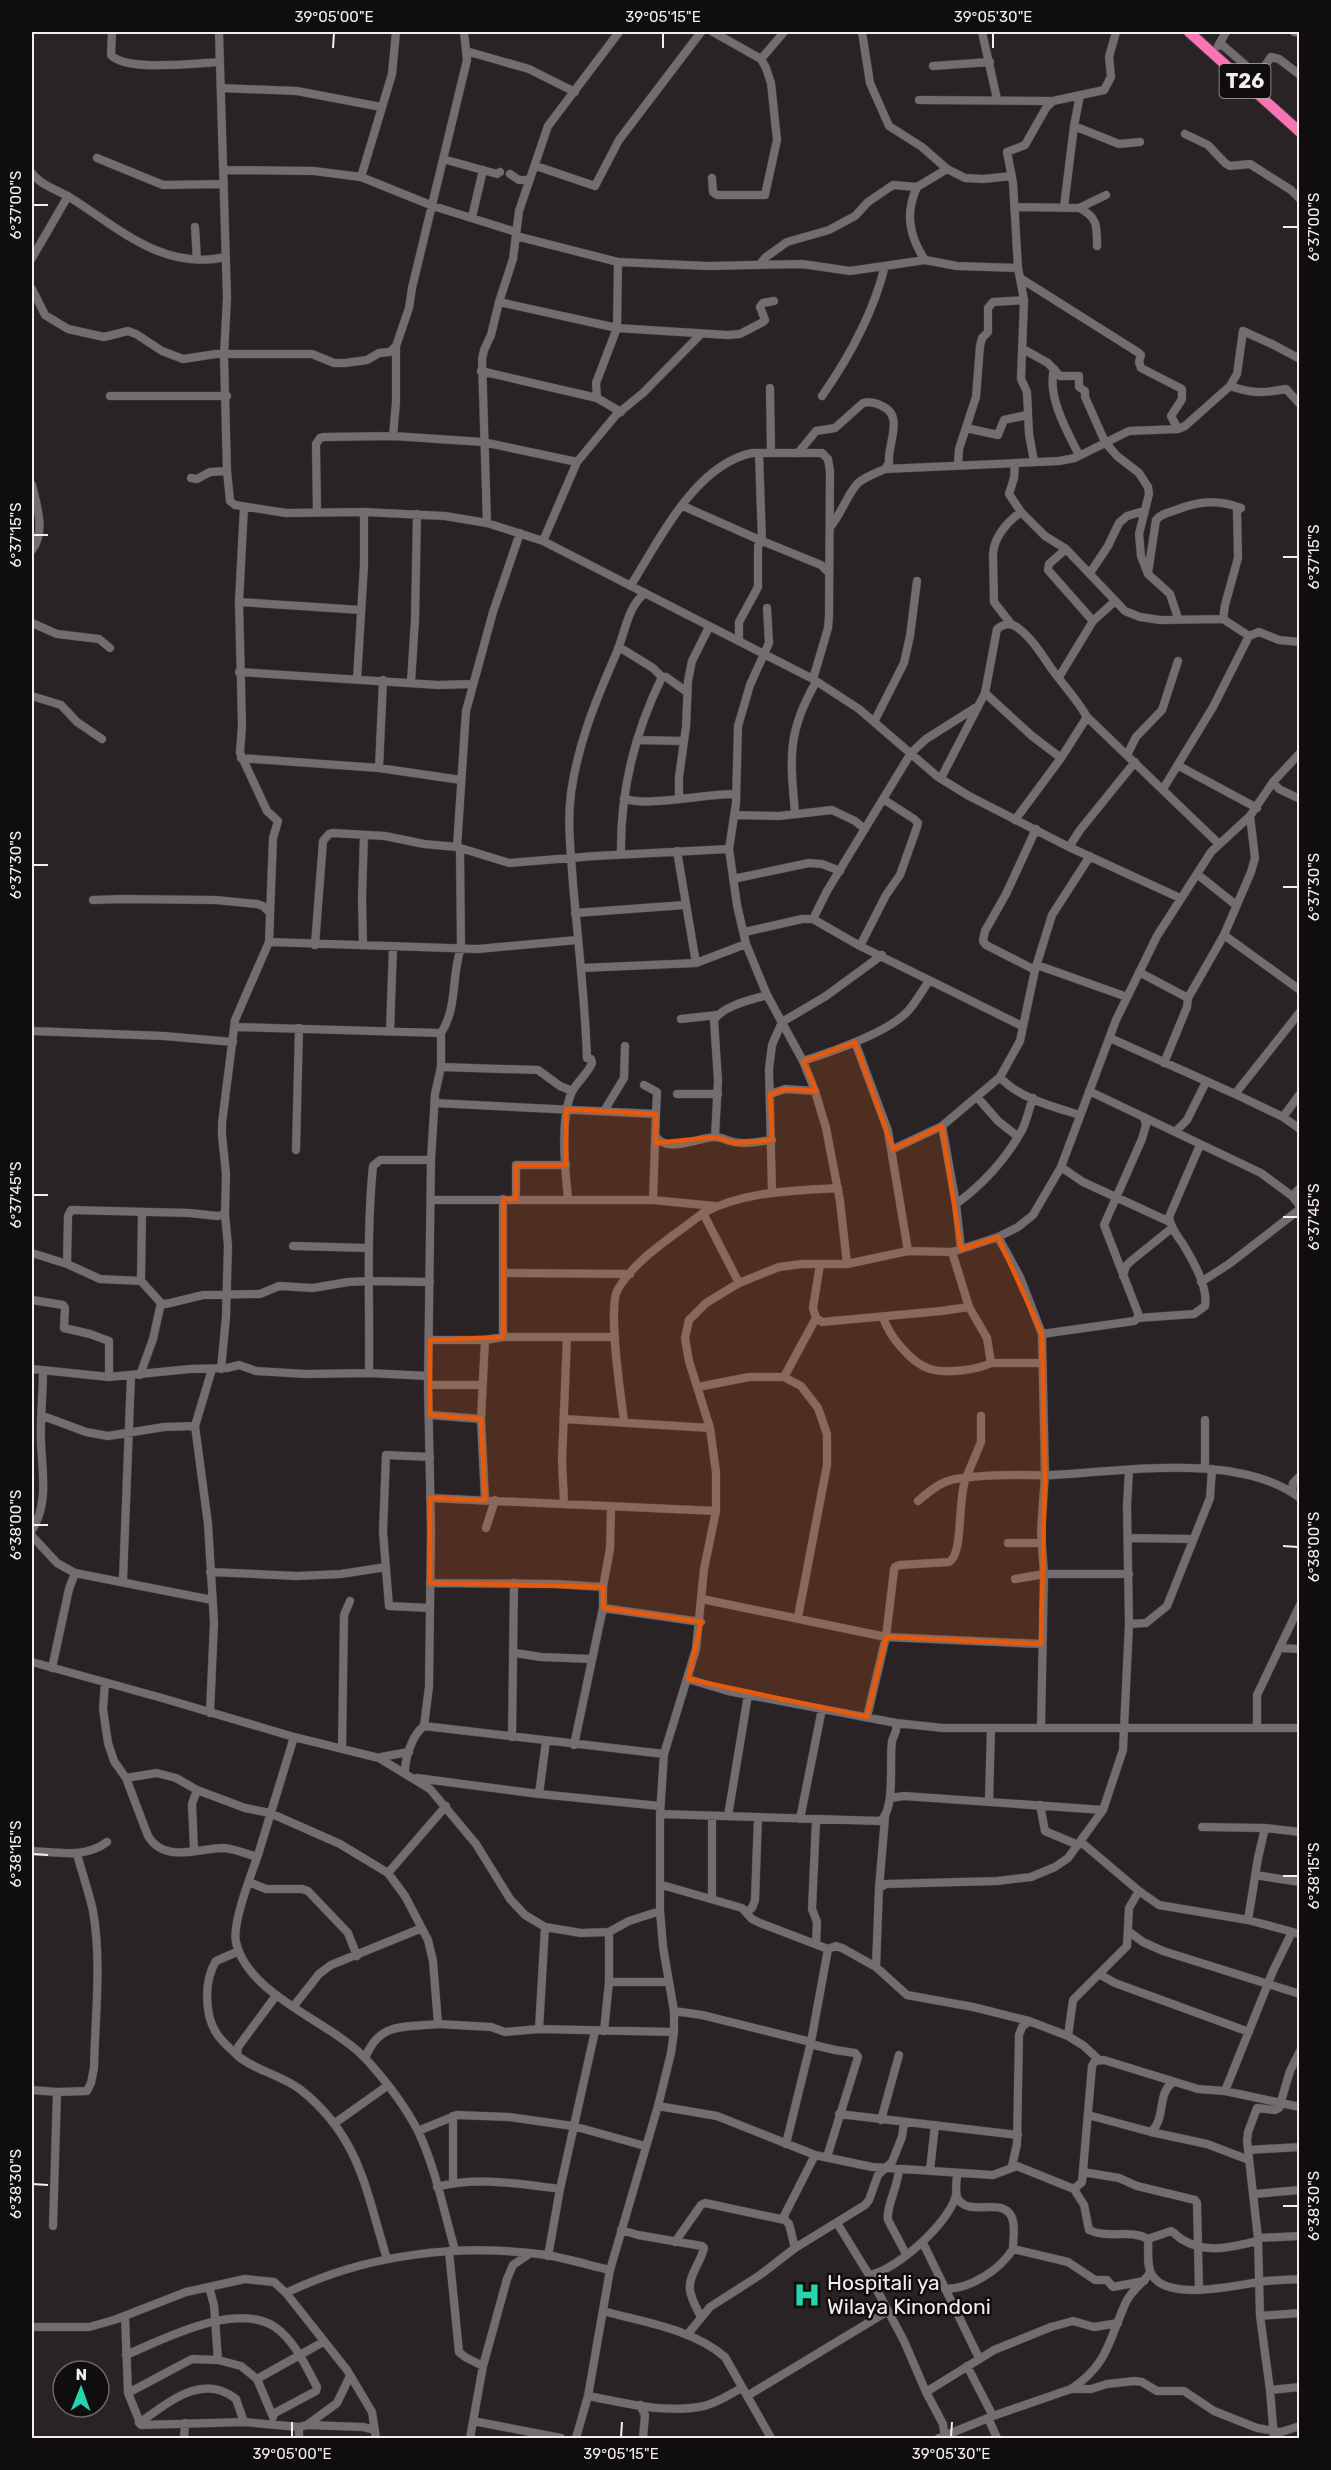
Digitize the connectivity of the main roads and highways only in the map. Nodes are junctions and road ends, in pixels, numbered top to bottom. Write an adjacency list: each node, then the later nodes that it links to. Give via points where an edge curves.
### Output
1 (1190, 32): 2 (highway, T26, via 1217,47)
2 (1299, 132)

